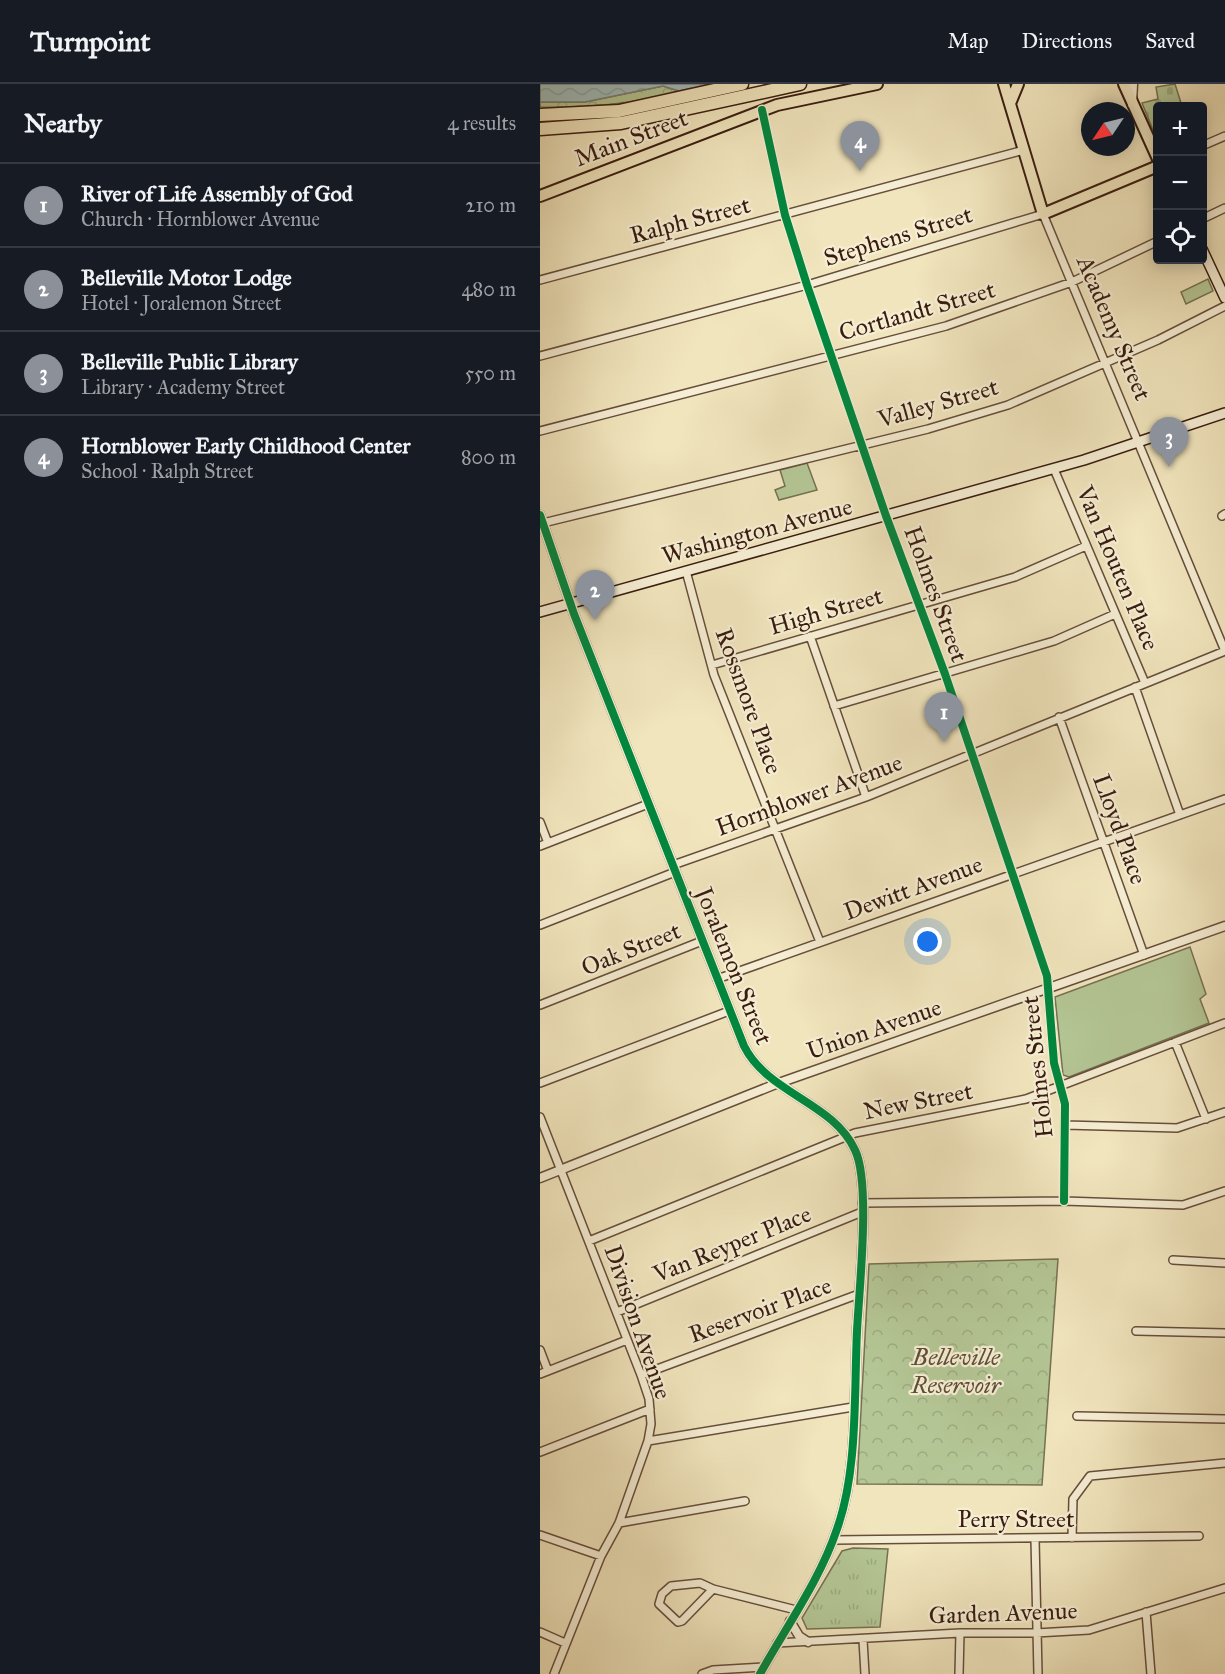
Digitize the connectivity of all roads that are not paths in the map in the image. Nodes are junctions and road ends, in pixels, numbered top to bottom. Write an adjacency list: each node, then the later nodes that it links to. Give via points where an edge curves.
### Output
1 (742, 84): 9 (highway, via 619,111)
2 (800, 84): 10 (highway, via 621,123)
3 (877, 84): 8 (main road, Main Street, via 792,100)
4 (1004, 84): 7 (main road, Academy Street)
5 (1018, 84): 7 (main road)
6 (1126, 85): 14 (main road)
7 (1011, 101): 13 (main road, Academy Street)
8 (762, 110): 16 (main road, Main Street); 19 (street, Holmes Street)
9 (540, 115)
10 (540, 129)
11 (1225, 136): 12 (street)
12 (1207, 144)
13 (1024, 150): 18 (main road, Academy Street); 19 (street, Ralph Street)
14 (1157, 156)
15 (1153, 167): 18 (main road, Stephens Street)
16 (540, 196)
17 (1225, 208): 20 (street)
18 (1043, 214): 24 (street, Academy Street); 25 (street, Stephens Street)
19 (785, 215): 23 (street, Ralph Street); 25 (street, Holmes Street)
20 (1207, 217)
21 (1153, 243): 24 (street, Cortlandt Street)
22 (1207, 258): 26 (main road)
23 (540, 280)
24 (1072, 282): 28 (street, Cortlandt Street, via 946,326); 30 (street, Academy Street)
25 (807, 285): 28 (street, Holmes Street); 29 (street, Stephens Street)
26 (1225, 298)
27 (1225, 306): 30 (street, Valley Street)
28 (831, 355): 32 (street, Cortlandt Street); 34 (street, Holmes Street)
29 (540, 356)
30 (1106, 363): 33 (street, Academy Street); 34 (street, Valley Street, via 1008,405)
31 (1225, 413): 33 (main road, Washington Avenue)
32 (540, 431)
33 (1139, 443): 35 (main road, Washington Avenue); 45 (street, Academy Street)
34 (862, 444): 36 (street, Holmes Street); 37 (street, Valley Street)
35 (1054, 469): 36 (main road, Washington Avenue); 38 (street, Van Houten Place)
36 (886, 516): 39 (main road, Washington Avenue); 41 (street, Holmes Street)
37 (542, 523): 40 (street, Joralemon Street)
38 (1086, 546): 41 (street, High Street, via 1015,577); 43 (street, Van Houten Place)
39 (686, 571): 40 (main road, Washington Avenue); 46 (street, Rossmore Place)
40 (571, 603): 42 (main road, Washington Avenue); 55 (street, Joralemon Street)
41 (919, 604): 44 (street, High Street); 47 (street, Holmes Street)
42 (540, 612)
43 (1115, 614): 47 (street, via 1054,641); 48 (street, Van Houten Place)
44 (810, 636): 46 (street, High Street); 50 (street)
45 (1225, 651): 48 (street, Hornblower Avenue)
46 (712, 664): 58 (street, Rossmore Place)
47 (945, 674): 50 (street); 52 (street, Holmes Street)
48 (1146, 683): 49 (street, Hornblower Avenue)
49 (1135, 687): 51 (street, Hornblower Avenue); 56 (street, Van Houten Place)
50 (834, 706): 53 (street)
51 (1059, 717): 52 (street, Hornblower Avenue); 59 (street, Lloyd Place)
52 (972, 753): 53 (street, Hornblower Avenue); 63 (street, Holmes Street)
53 (866, 797): 58 (street, Hornblower Avenue)
54 (1225, 800): 56 (street, Dewitt Avenue)
55 (648, 804): 60 (street); 62 (street, Joralemon Street)
56 (1180, 815): 59 (street, Dewitt Avenue)
57 (540, 822): 60 (street)
58 (776, 829): 62 (street, Hornblower Avenue); 67 (street, Rossmore Place)
59 (1103, 842): 63 (street, Dewitt Avenue); 68 (street, Lloyd Place)
60 (548, 843): 61 (street)
61 (540, 846)
62 (674, 869): 64 (street, Hornblower Avenue); 66 (street, Joralemon Street)
63 (1013, 873): 67 (street, Dewitt Avenue); 70 (street, Holmes Street)
64 (540, 925)
65 (1225, 926): 68 (street, Union Avenue)
66 (702, 941): 69 (street, Joralemon Street); 71 (street, Oak Street)
67 (820, 942): 69 (street, Dewitt Avenue)
68 (1144, 955): 70 (street, Union Avenue)
69 (717, 979): 72 (street, Joralemon Street)
70 (1048, 988): 76 (street, Union Avenue); 77 (street, Holmes Street, via 1054,1063)
71 (540, 1005)
72 (729, 1011): 75 (street); 76 (street, Joralemon Street, via 748,1054)
73 (1225, 1023): 74 (street, New Street)
74 (1175, 1042): 77 (street, New Street); 80 (street)
75 (540, 1083)
76 (776, 1083): 82 (street, Joralemon Street); 83 (street, Union Avenue)
77 (1061, 1086): 81 (street, Holmes Street); 82 (street, New Street, via 1026,1099)
78 (1225, 1112): 80 (street)
79 (540, 1117): 83 (street, Division Avenue)
80 (1206, 1119): 81 (street, via 1177,1128)
81 (1065, 1125): 86 (street, Holmes Street)
82 (847, 1136): 87 (street, Joralemon Street, via 860,1163); 88 (street, New Street)
83 (560, 1170): 84 (street, Union Avenue); 88 (street, Division Avenue)
84 (540, 1178)
85 (1225, 1191): 86 (street, via 1183,1205)
86 (1064, 1201): 87 (street)
87 (862, 1208): 91 (street, Joralemon Street); 92 (street, Van Reyper Place)
88 (589, 1241): 92 (street, Division Avenue)
89 (1173, 1260): 90 (street)
90 (1225, 1263)
91 (859, 1294): 99 (street, Reservoir Place); 100 (street, Joralemon Street)
92 (617, 1312): 95 (street, Division Avenue)
93 (1136, 1331): 94 (street)
94 (1225, 1333)
95 (627, 1340): 97 (street); 99 (street, Division Avenue)
96 (540, 1350): 97 (street)
97 (548, 1371): 98 (street)
98 (540, 1374)
99 (641, 1375): 101 (street, Division Avenue)
100 (853, 1407): 104 (street); 113 (street, Joralemon Street, via 849,1473)
101 (650, 1409): 104 (street, Division Avenue); 105 (street)
102 (1077, 1416): 103 (street)
103 (1225, 1419)
104 (648, 1441): 108 (street, Division Avenue)
105 (540, 1452)
106 (1225, 1463): 111 (street, via 1090,1476 1073,1499)
107 (746, 1502): 108 (street)
108 (619, 1523): 114 (street, Division Avenue)
109 (540, 1535): 114 (street)
110 (1198, 1536): 111 (street, Perry Street)
111 (1072, 1538): 112 (street, Perry Street)
112 (1035, 1539): 113 (street, Perry Street); 122 (street)
113 (834, 1540): 117 (street, Joralemon Street)
114 (601, 1556): 125 (street, Division Avenue)
115 (1225, 1588): 118 (street, Garden Avenue)
116 (713, 1589): 116 (street, via 690,1583 671,1586 659,1599 662,1609 678,1622); 117 (street)
117 (796, 1610): 119 (street, Joralemon Street)
118 (1146, 1612): 122 (street, Garden Avenue, via 1089,1630); 133 (street)
119 (790, 1621): 124 (street); 126 (street, Joralemon Street)
120 (540, 1632): 125 (street)
121 (960, 1633): 122 (street, Garden Avenue); 123 (street, Garden Avenue); 131 (street)
122 (1036, 1633): 132 (street)
123 (862, 1640): 124 (street, Garden Avenue); 130 (street)
124 (808, 1642): 126 (street, Garden Avenue)
125 (565, 1643): 128 (street, Division Avenue)
126 (777, 1643): 127 (street, Joralemon Street)
127 (762, 1671): 129 (street, via 713,1670)
128 (554, 1674)
129 (702, 1674)
130 (865, 1674)
131 (959, 1674)
132 (1038, 1674)
133 (1151, 1674)

